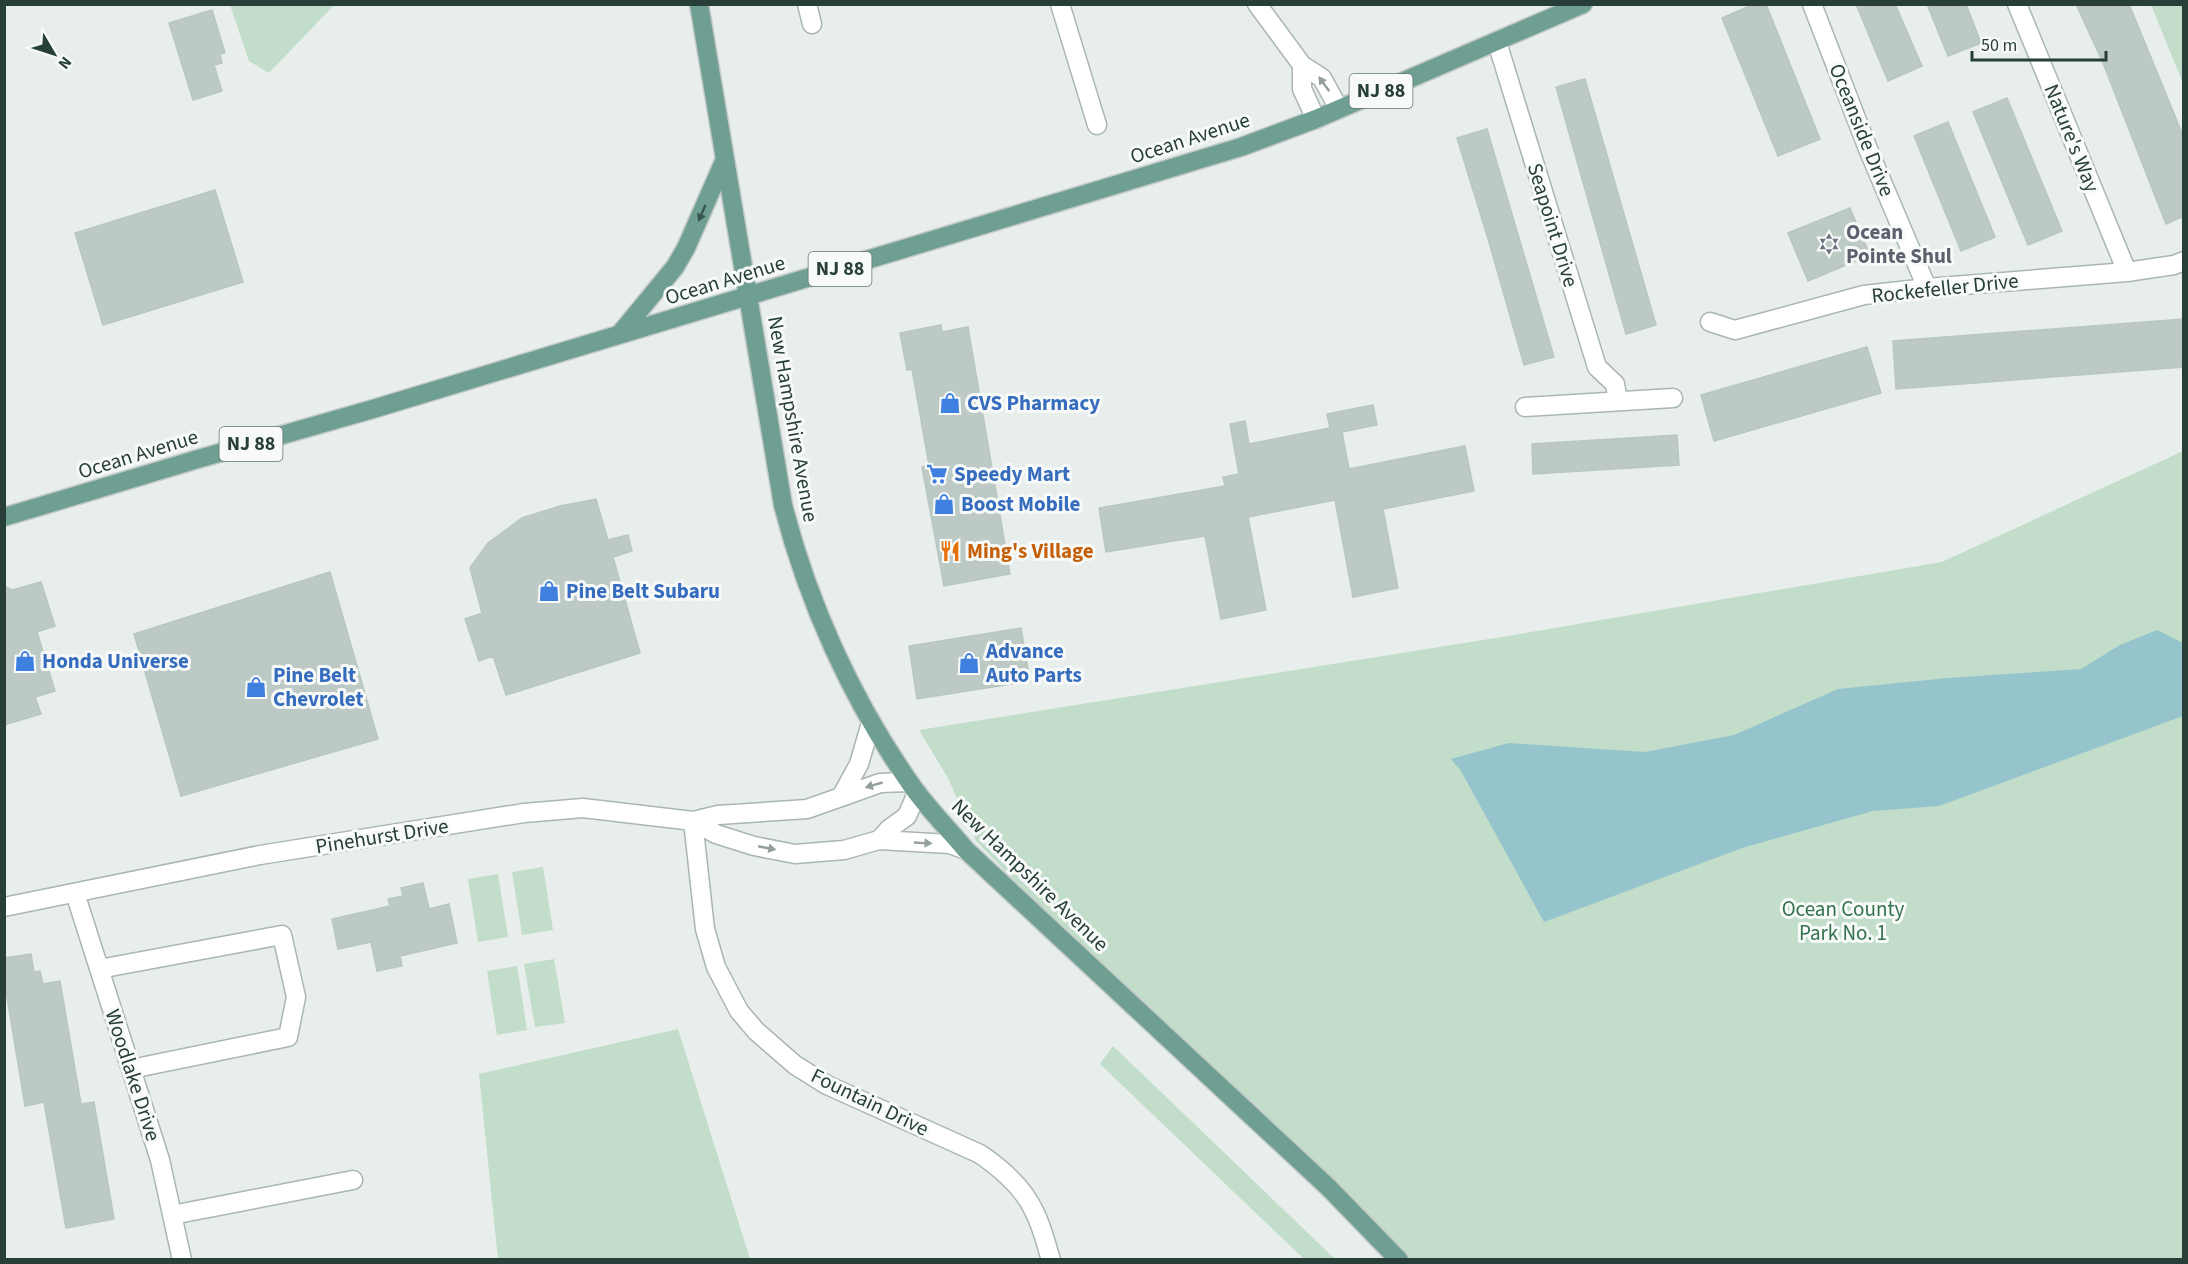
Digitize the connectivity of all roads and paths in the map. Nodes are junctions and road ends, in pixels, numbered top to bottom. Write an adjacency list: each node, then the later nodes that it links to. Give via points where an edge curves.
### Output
1 (699, 4): 14 (main road, New Hampshire Avenue)
2 (807, 4): 8 (street)
3 (1060, 4): 13 (street)
4 (1257, 4): 10 (street)
5 (1583, 4): 9 (main road, Ocean Avenue / NJ 88)
6 (1812, 4): 17 (street, Oceanside Drive)
7 (2017, 4): 16 (street, Nature's Way)
8 (812, 24)
9 (1497, 42): 11 (main road, Ocean Avenue / NJ 88); 22 (street, Seapoint Drive, via 1597,367 1615,384)
10 (1302, 65): 11 (street, one-way to 10, via 1322,78); 12 (street, via 1302,89)
11 (1340, 109): 12 (main road, Ocean Avenue / NJ 88)
12 (1316, 119): 18 (main road, Ocean Avenue / NJ 88, via 1241,147)
13 (1097, 125)
14 (725, 159): 18 (main road, New Hampshire Avenue); 20 (main road, one-way to 20, via 675,267)
15 (2184, 261): 16 (street, Rockefeller Drive)
16 (2127, 272): 17 (street, Rockefeller Drive)
17 (1927, 288): 19 (street, Rockefeller Drive, via 1864,296 1735,330)
18 (749, 296): 20 (main road, Ocean Avenue / NJ 88); 25 (main road, New Hampshire Avenue, via 786,519 830,640)
19 (1710, 322)
20 (619, 335): 24 (main road, Ocean Avenue / NJ 88)
21 (1673, 398): 22 (street)
22 (1618, 401): 23 (street)
23 (1525, 407)
24 (4, 517)
25 (871, 723): 26 (main road, New Hampshire Avenue); 27 (street, via 859,764)
26 (913, 787): 27 (street, Pinehurst Drive, one-way to 27, via 880,783); 30 (street, Pinehurst Drive, via 907,816); 32 (main road, New Hampshire Avenue)
27 (841, 797): 28 (street, Pinehurst Drive, via 807,809)
28 (740, 813): 29 (street, Pinehurst Drive); 31 (street)
29 (693, 821): 31 (street, Pinehurst Drive); 33 (street, Pinehurst Drive, via 583,808 524,813 260,855); 40 (street, Fountain Drive, via 705,929 716,967 739,1011 795,1065 827,1085 980,1154 1002,1169 1034,1210)
30 (879, 840): 31 (street, Pinehurst Drive, one-way to 30, via 795,854 844,850); 32 (street, Pinehurst Drive, one-way to 32, via 950,844)
31 (738, 841)
32 (966, 850): 41 (main road, New Hampshire Avenue, via 1328,1187)
33 (75, 893): 34 (street, Pinehurst Drive); 35 (street, Woodlake Drive)
34 (4, 907)
35 (99, 969): 36 (street, Woodlake Drive); 36 (street, via 282,935 296,997 288,1037)
36 (131, 1069): 38 (street, Woodlake Drive, via 160,1160)
37 (353, 1180): 38 (street)
38 (172, 1215): 39 (street, Woodlake Drive)
39 (182, 1260)
40 (1051, 1260)
41 (1400, 1260)

